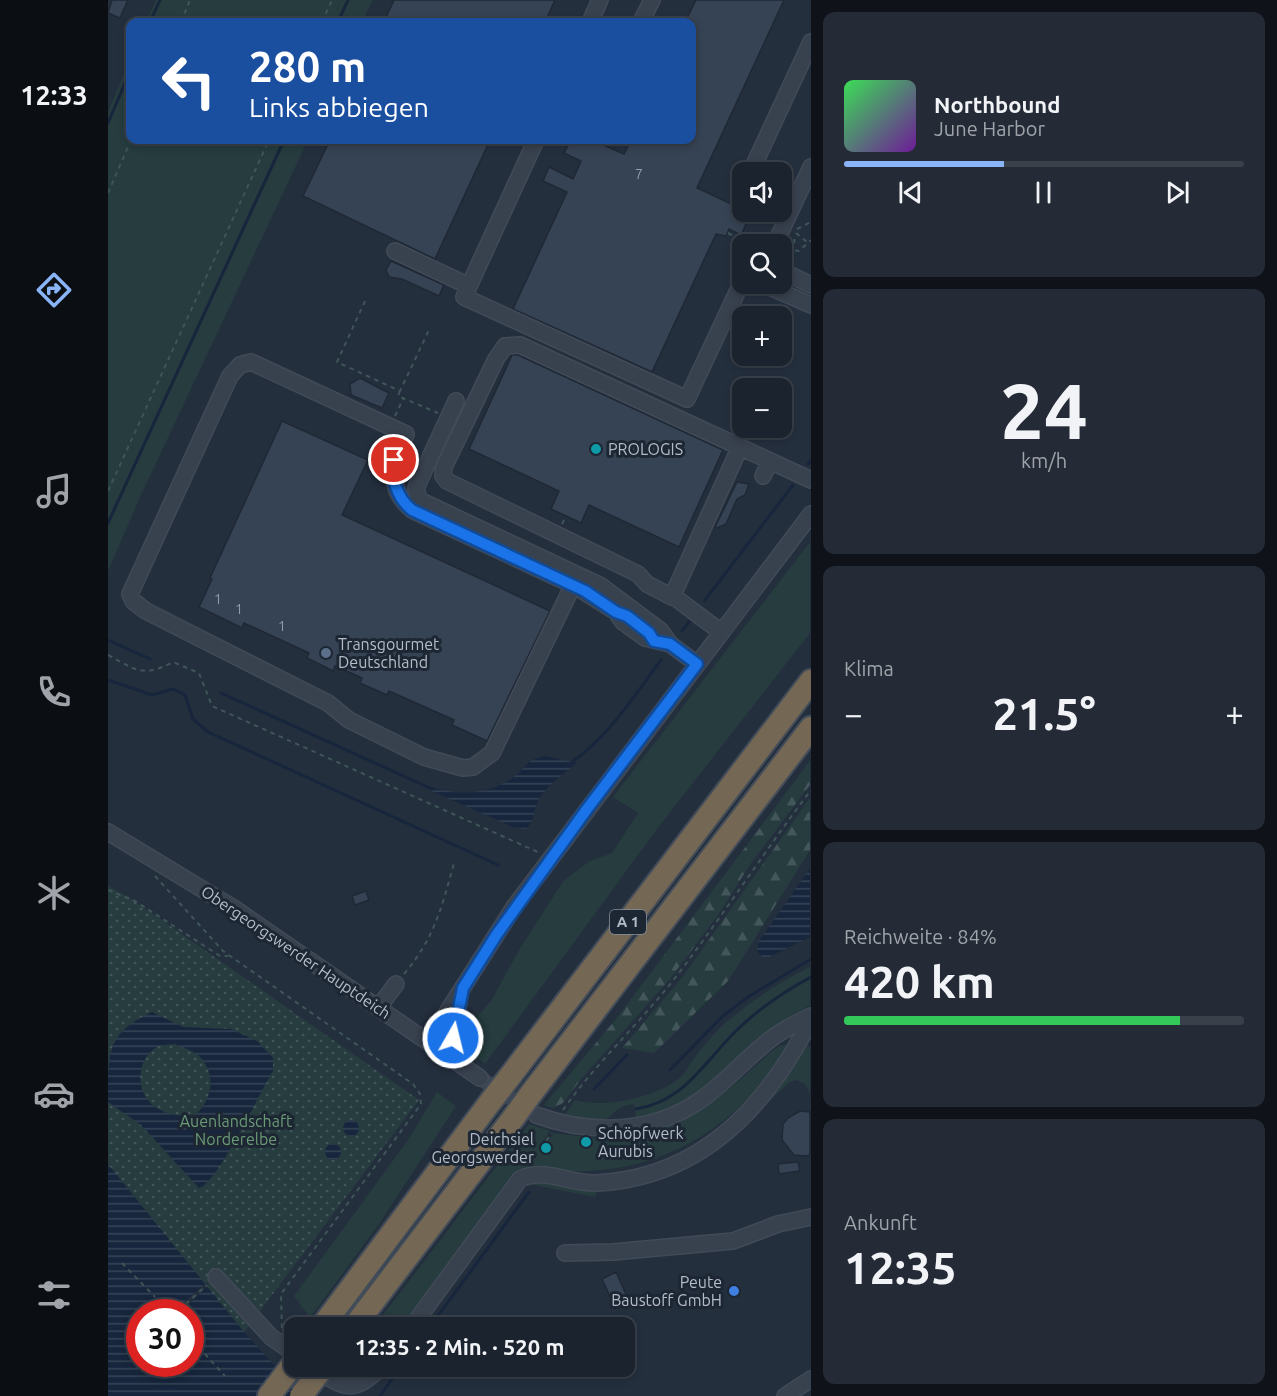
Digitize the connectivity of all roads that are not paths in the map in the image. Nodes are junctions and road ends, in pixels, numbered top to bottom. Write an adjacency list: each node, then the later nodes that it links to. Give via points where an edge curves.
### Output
1 (600, 0): 3 (street)
2 (652, 0): 4 (street)
3 (592, 18)
4 (643, 18)
5 (810, 42): 7 (street)
6 (534, 144): 13 (street)
7 (755, 162)
8 (810, 167): 9 (street)
9 (785, 223)
10 (395, 251): 13 (street)
11 (792, 276): 12 (street)
12 (810, 285)
13 (470, 286): 14 (street, via 464,297 687,399)
14 (736, 294)
15 (786, 294): 16 (street)
16 (810, 304)
17 (456, 401): 26 (street, via 416,488 420,500 601,586 661,631)
18 (741, 447): 19 (street); 24 (street); 24 (street, via 515,343 505,346 496,359 444,467 447,481 638,574 647,584)
19 (770, 461): 20 (street); 21 (street)
20 (763, 476)
21 (810, 480)
22 (810, 514): 25 (street)
23 (573, 585): 23 (street, via 492,753 473,767 463,768 424,757 349,720 328,703 180,629 133,601 130,594 230,376 240,365 255,363 406,434 394,460 393,476 402,499 412,510); 26 (street, via 616,612 645,638)
24 (672, 597): 25 (street)
25 (721, 632): 27 (street)
26 (662, 642): 27 (street)
27 (697, 664): 32 (street, via 514,907)
28 (810, 681): 42 (highway, A 1, bridge)
29 (810, 728): 38 (highway, A 1)
30 (108, 832): 33 (street, Obergeorgswerder Hauptdeich, via 235,909)
31 (396, 984): 33 (street)
32 (463, 988): 35 (street, via 442,1023 438,1035); 36 (street, via 453,1038)
33 (378, 1008): 35 (street, Obergeorgswerder Hauptdeich)
34 (810, 1017): 38 (street, via 774,1037 701,1100 663,1119 600,1129 563,1124); 44 (street, via 794,1051 743,1120 692,1156 647,1173 598,1183 578,1183 540,1173 520,1179)
35 (440, 1049): 36 (street, Obergeorgswerder Hauptdeich)
36 (463, 1065): 37 (street, Obergeorgswerder Hauptdeich)
37 (480, 1078)
38 (527, 1109): 43 (highway, A 1)
39 (810, 1219): 40 (street, via 778,1224 733,1241 613,1252)
40 (565, 1252)
41 (213, 1279): 45 (street)
42 (329, 1317)
43 (362, 1317)
44 (419, 1317)
45 (284, 1348)
46 (284, 1367): 51 (highway)
47 (316, 1377): 52 (highway, bridge)
48 (327, 1377): 49 (street, via 349,1387)
49 (369, 1377)
50 (810, 1378): 53 (street)
51 (269, 1396)
52 (301, 1396)
53 (785, 1396)

